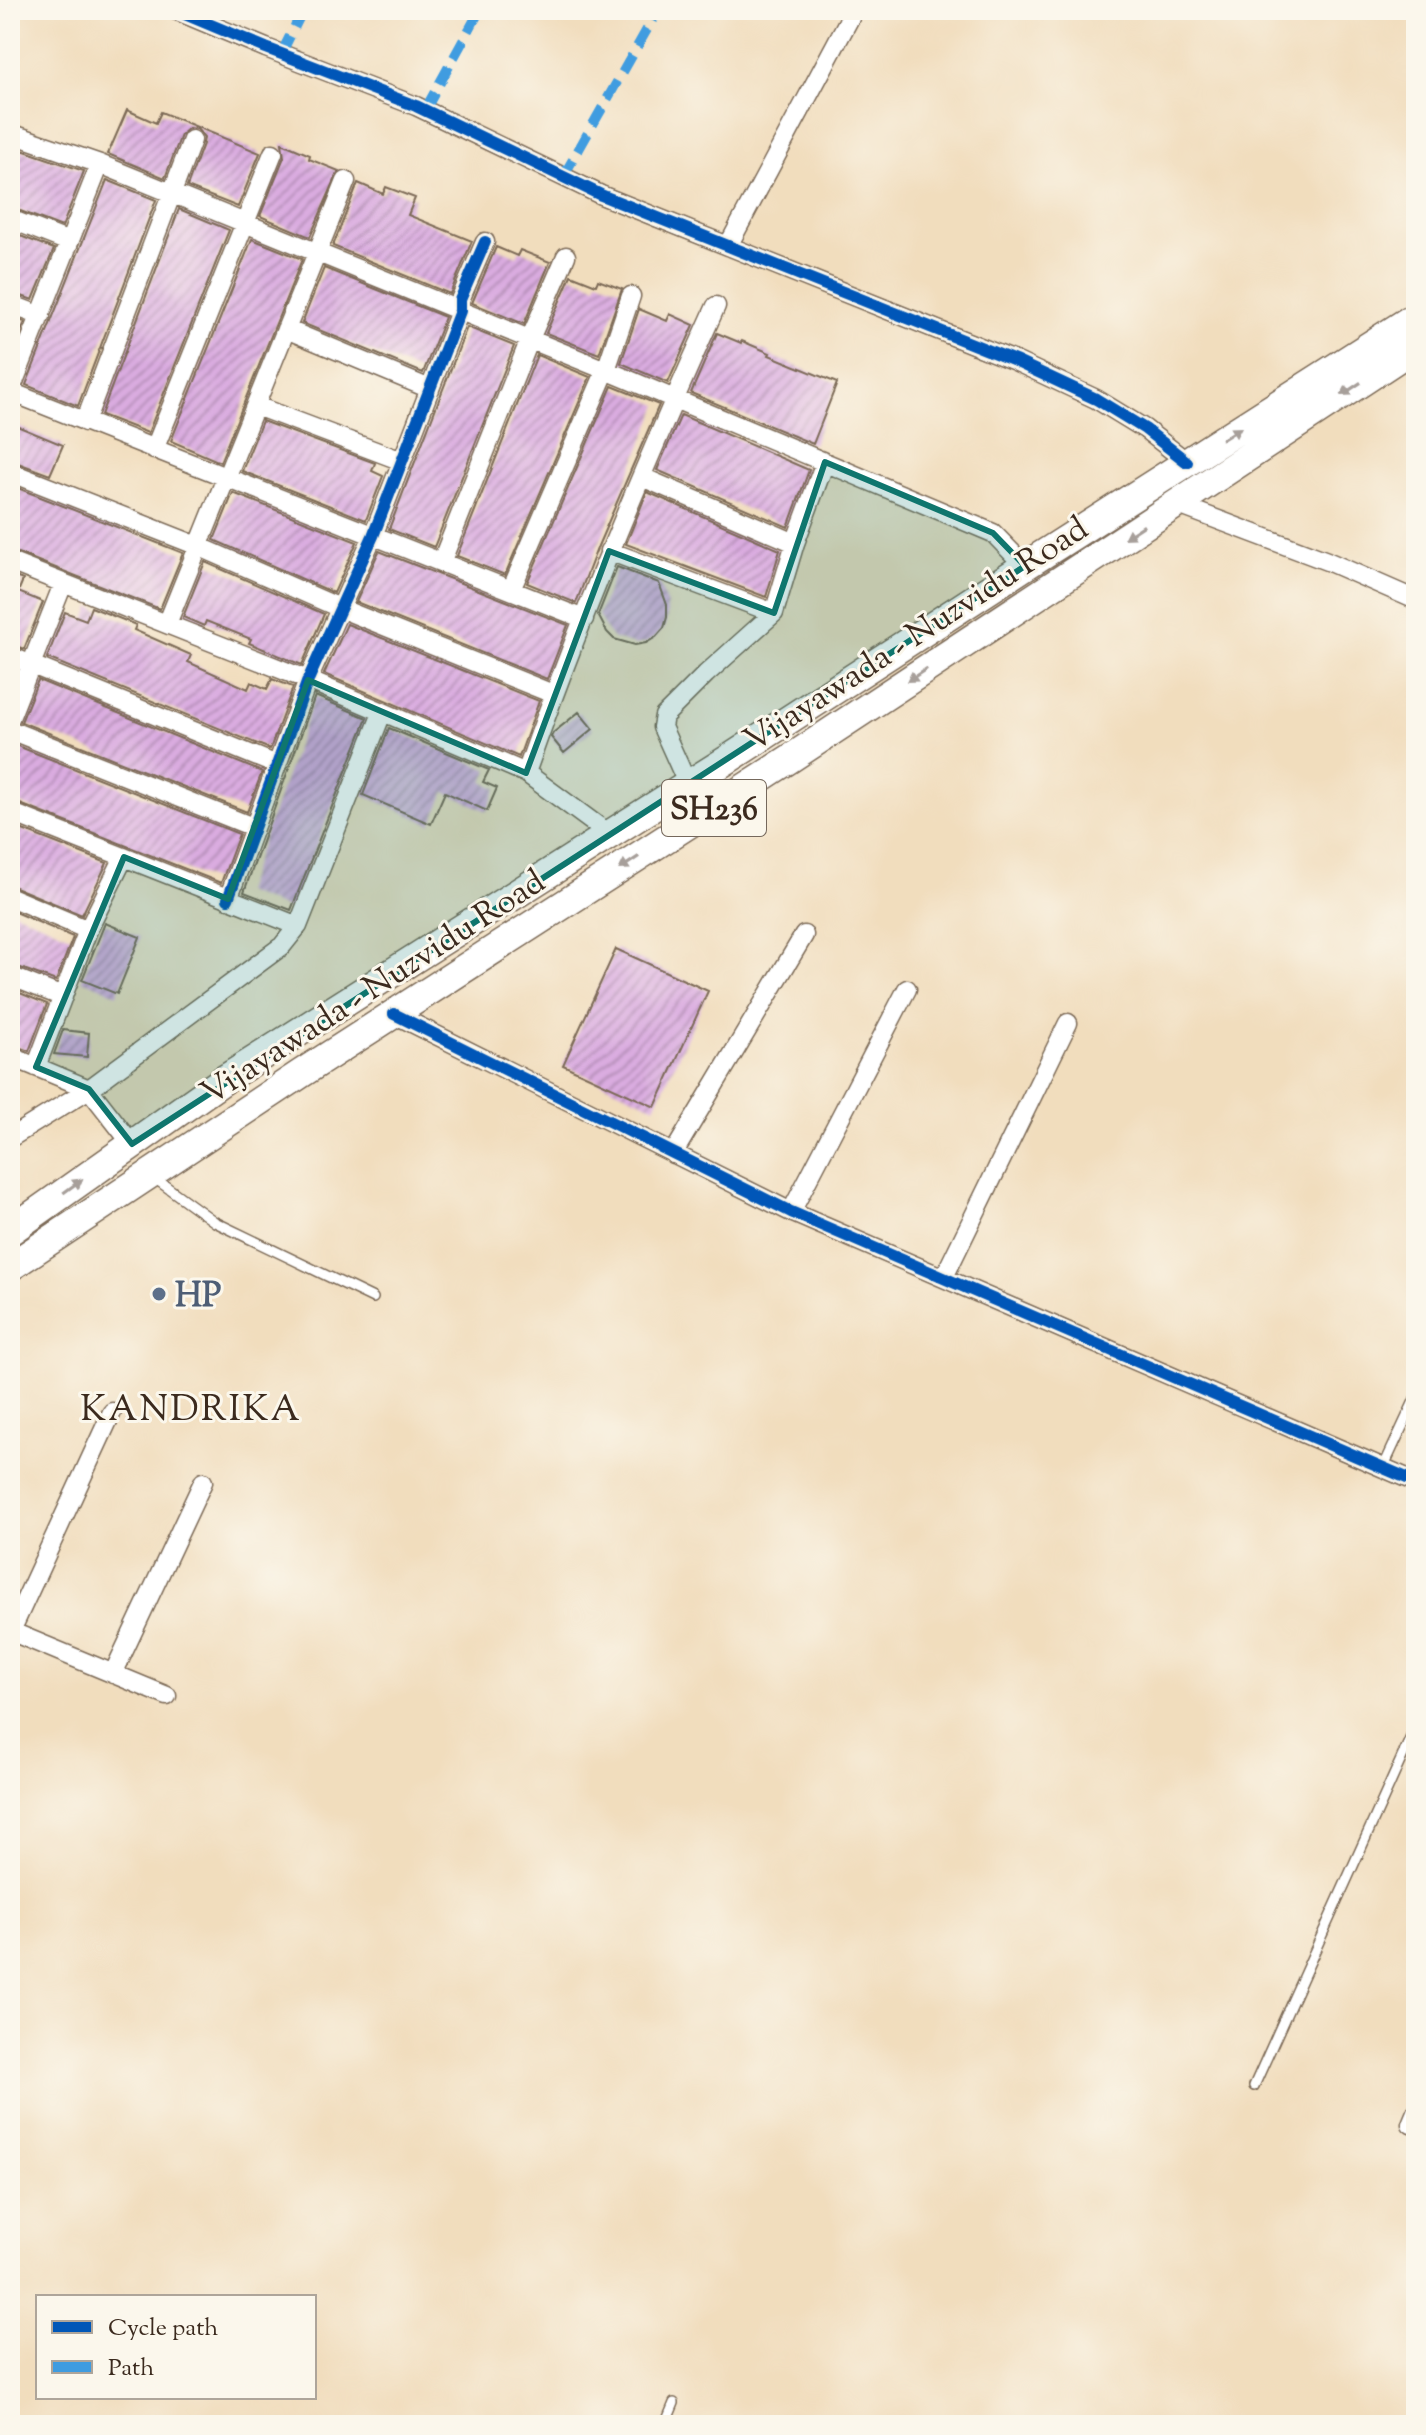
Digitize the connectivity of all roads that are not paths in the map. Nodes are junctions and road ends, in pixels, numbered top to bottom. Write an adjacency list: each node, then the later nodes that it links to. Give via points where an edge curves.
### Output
1 (175, 10): 13 (street, via 416,106 601,195)
2 (854, 10): 13 (street)
3 (10, 133): 6 (street)
4 (192, 140): 8 (street)
5 (273, 153): 10 (street)
6 (100, 164): 8 (street); 11 (street)
7 (346, 181): 14 (street)
8 (172, 193): 10 (street); 30 (street)
9 (10, 219): 11 (street)
10 (245, 223): 14 (street); 31 (street)
11 (69, 242): 20 (street)
12 (485, 242): 19 (street)
13 (728, 246): 34 (street, via 1069,386 1145,429)
14 (316, 252): 19 (street); 22 (street)
15 (566, 256): 23 (street)
16 (631, 296): 25 (street)
17 (10, 304): 20 (street)
18 (716, 306): 28 (street)
19 (460, 311): 23 (street); 26 (street)
20 (41, 316): 27 (street)
21 (1416, 316): 34 (main road, Vijayawada - Nuzvidu Road / SH236, one-way to 21)
22 (286, 329): 26 (street); 29 (street)
23 (530, 339): 25 (street); 44 (street)
24 (1416, 346): 38 (main road, Vijayawada - Nuzvidu Road / SH236, one-way to 38)
25 (606, 370): 28 (street); 47 (street)
26 (430, 389): 32 (street)
27 (10, 393): 30 (street)
28 (674, 399): 33 (street); 36 (street)
29 (256, 406): 32 (street); 37 (street)
30 (85, 422): 31 (street)
31 (154, 450): 37 (street)
32 (402, 461): 39 (street)
33 (825, 462): 40 (street); 45 (street, via 993,533)
34 (1187, 462): 45 (main road, Vijayawada - Nuzvidu Road / SH236)
35 (10, 472): 41 (street)
36 (642, 477): 40 (street); 42 (street)
37 (226, 479): 39 (street); 41 (street)
38 (1176, 504): 48 (street); 75 (main road, Vijayawada - Nuzvidu Road / SH236, one-way to 75)
39 (373, 536): 44 (street); 49 (street)
40 (795, 543): 50 (street)
41 (198, 546): 49 (street); 52 (street)
42 (609, 551): 50 (street); 51 (street)
43 (10, 562): 46 (street)
44 (441, 563): 47 (street)
45 (1025, 566): 62 (main road, Vijayawada - Nuzvidu Road / SH236)
46 (63, 584): 52 (street); 54 (street)
47 (511, 590): 51 (street)
48 (1416, 600)
49 (342, 609): 55 (street); 56 (street)
50 (774, 613): 62 (street, via 664,716 662,727)
51 (584, 619): 56 (street)
52 (167, 624): 55 (street)
53 (10, 656): 54 (street)
54 (31, 665): 58 (street); 60 (street)
55 (308, 680): 57 (street); 60 (street)
56 (553, 694): 61 (street)
57 (382, 713): 61 (street); 69 (street)
58 (10, 718)
59 (10, 730): 64 (street)
60 (277, 765): 64 (street)
61 (526, 773): 65 (street)
62 (684, 776): 65 (main road, Vijayawada - Nuzvidu Road / SH236)
63 (10, 812): 66 (street)
64 (253, 827): 68 (street)
65 (610, 835): 81 (main road, Vijayawada - Nuzvidu Road / SH236)
66 (124, 857): 68 (street); 70 (street)
67 (10, 897): 70 (street)
68 (228, 899): 69 (street)
69 (298, 926): 79 (street, via 282,946)
70 (88, 930): 74 (street)
71 (804, 935): 82 (street)
72 (10, 976): 74 (street)
73 (907, 989): 84 (street)
74 (63, 997): 78 (street)
75 (394, 1014): 82 (street); 83 (main road, Vijayawada - Nuzvidu Road / SH236)
76 (1068, 1023): 87 (street)
77 (10, 1056): 78 (street)
78 (36, 1067): 79 (street)
79 (94, 1096): 80 (street); 81 (street)
80 (10, 1138)
81 (127, 1138): 85 (main road, Vijayawada - Nuzvidu Road / SH236, one-way to 81)
82 (673, 1154): 84 (street)
83 (150, 1174): 86 (main road, Vijayawada - Nuzvidu Road / SH236); 88 (lane, via 215,1222)
84 (791, 1212): 87 (street)
85 (10, 1231)
86 (10, 1267)
87 (944, 1277): 91 (street)
88 (373, 1298)
89 (1416, 1397): 91 (lane)
90 (112, 1412): 94 (street)
91 (1383, 1468): 93 (street)
92 (203, 1482): 95 (street)
93 (1416, 1482)
94 (11, 1631): 95 (street)
95 (113, 1674): 96 (street)
96 (167, 1696)
97 (1416, 1726): 98 (lane)
98 (1254, 2086)
99 (674, 2403): 100 (lane)
100 (665, 2425)

